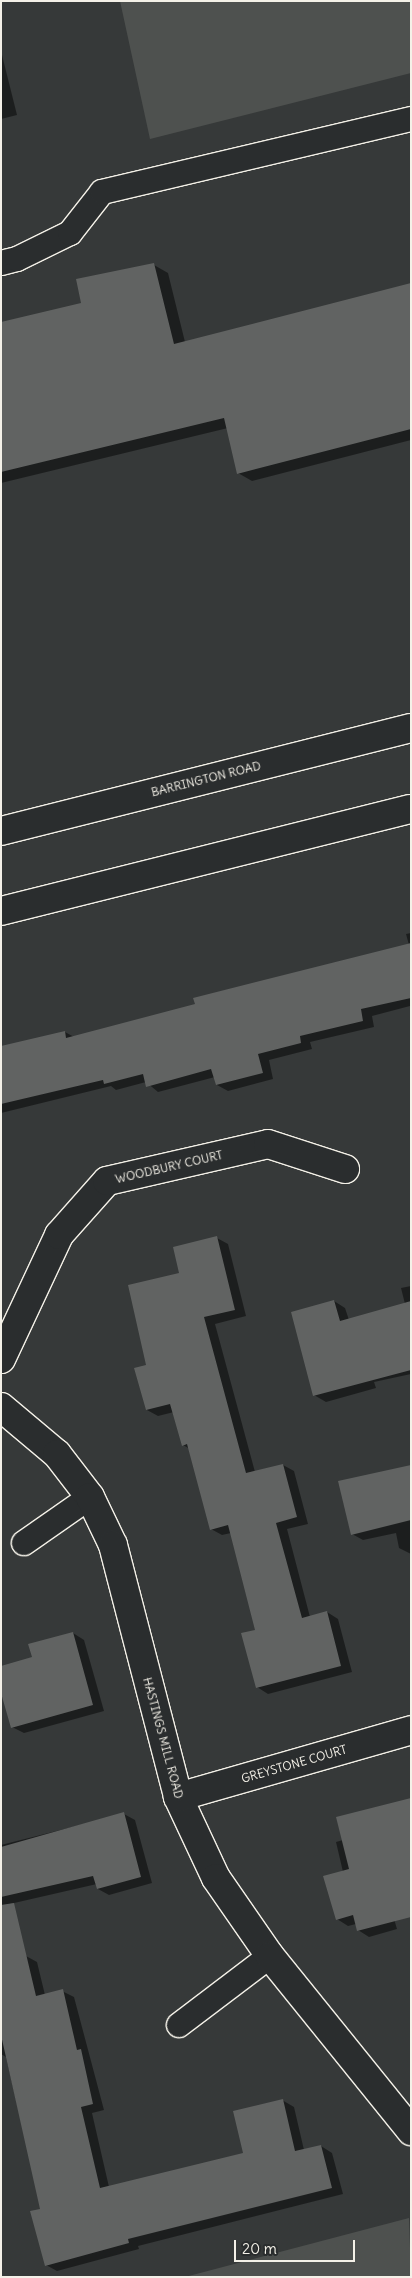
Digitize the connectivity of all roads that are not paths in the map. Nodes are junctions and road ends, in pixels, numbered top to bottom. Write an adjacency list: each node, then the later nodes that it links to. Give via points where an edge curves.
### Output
1 (411, 119): 2 (lane, via 102,192 70,233)
2 (1, 263)
3 (411, 728): 5 (street, BARRINGTON ROAD)
4 (411, 809): 6 (street)
5 (1, 831)
6 (1, 911)
7 (345, 1169): 8 (street, WOODBURY COURT, via 268,1144 107,1181 59,1235)
8 (1, 1359)
9 (1, 1407): 10 (street, HASTINGS MILL ROAD, via 57,1454)
10 (90, 1497): 11 (lane); 13 (street, HASTINGS MILL ROAD, via 113,1545)
11 (24, 1543)
12 (411, 1730): 13 (street, GREYSTONE COURT)
13 (178, 1797): 14 (street, HASTINGS MILL ROAD, via 216,1878)
14 (270, 1956): 15 (lane); 16 (street, HASTINGS MILL ROAD)
15 (179, 2026)
16 (411, 2131)

